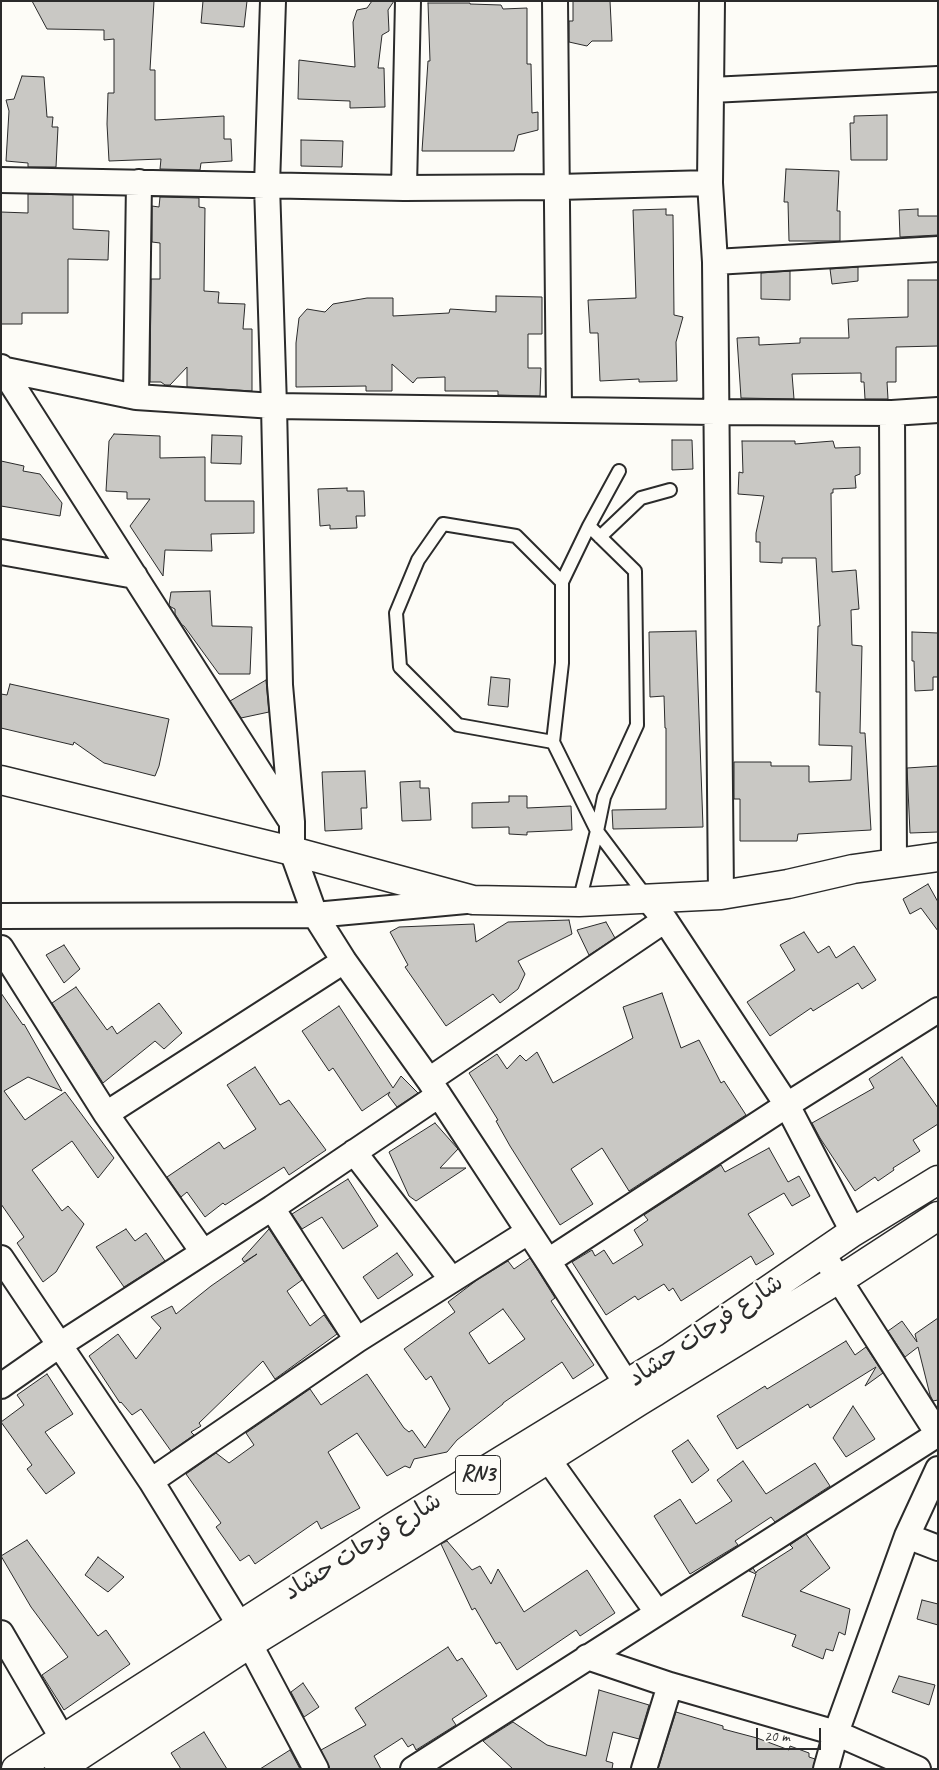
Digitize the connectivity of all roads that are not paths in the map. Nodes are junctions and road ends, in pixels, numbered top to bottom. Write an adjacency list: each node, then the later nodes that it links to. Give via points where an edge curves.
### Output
1 (273, 1): 10 (street)
2 (408, 1): 12 (street)
3 (556, 1): 11 (street)
4 (712, 1): 6 (street)
5 (938, 79): 6 (street)
6 (711, 90): 9 (street)
7 (1, 180): 8 (street)
8 (139, 182): 10 (street); 16 (street)
9 (710, 183): 11 (street); 14 (street)
10 (267, 186): 12 (street); 17 (street)
11 (558, 187): 12 (street); 18 (street)
12 (404, 188)
13 (938, 249): 14 (street)
14 (715, 262): 20 (street)
15 (2, 368): 16 (street); 27 (street)
16 (136, 397): 17 (street)
17 (274, 406): 18 (street); 31 (street, via 280,685)
18 (559, 409): 20 (street)
19 (938, 410): 21 (street)
20 (716, 412): 21 (street); 36 (street)
21 (892, 413): 35 (street)
22 (620, 471): 24 (lane)
23 (670, 490): 25 (lane, via 642,498)
24 (590, 526): 25 (lane); 28 (lane)
25 (600, 537): 32 (lane, via 635,571 638,725 604,797)
26 (1, 552): 27 (street)
27 (135, 576): 31 (street)
28 (562, 582): 29 (lane, via 562,663); 29 (lane, via 516,536 443,524 418,560 396,613 400,667 458,725)
29 (553, 742): 32 (lane)
30 (1, 780): 33 (main road)
31 (292, 822): 33 (street)
32 (597, 831): 37 (lane); 39 (lane)
33 (292, 852): 38 (main road); 40 (street)
34 (938, 857): 35 (main road)
35 (894, 862): 36 (main road)
36 (721, 895): 37 (main road)
37 (648, 899): 39 (main road); 42 (street)
38 (473, 900): 39 (main road); 40 (street)
39 (579, 902)
40 (315, 915): 41 (street); 44 (street)
41 (1, 916)
42 (665, 920): 46 (street); 47 (street)
43 (1, 948): 48 (street)
44 (344, 961): 46 (street); 48 (street)
45 (938, 1010): 47 (street)
46 (434, 1088): 49 (street); 53 (street)
47 (788, 1105): 54 (street); 58 (street)
48 (106, 1114): 55 (street)
49 (354, 1152): 51 (street); 60 (street)
50 (938, 1180): 54 (main road, شارع فرحات حشاد / RN3)
51 (272, 1208): 55 (street); 61 (street)
52 (938, 1216): 59 (main road, شارع فرحات حشاد / RN3)
53 (528, 1232): 58 (street); 60 (street)
54 (853, 1232): 56 (main road, شارع فرحات حشاد / RN3)
55 (203, 1252): 62 (street)
56 (822, 1254): 59 (street); 64 (main road, شارع فرحات حشاد / RN3, via 669,1358)
57 (1, 1258): 62 (street)
58 (548, 1261): 64 (street)
59 (838, 1278): 64 (main road, شارع فرحات حشاد / RN3); 65 (street)
60 (452, 1280): 61 (street)
61 (357, 1340): 68 (street)
62 (61, 1344): 63 (street); 68 (street)
63 (1, 1386)
64 (632, 1393): 66 (main road, شارع فرحات حشاد / RN3); 69 (main road, شارع فرحات حشاد / RN3)
65 (938, 1434): 72 (street)
66 (548, 1460): 69 (main road, شارع فرحات حشاد / RN3); 72 (street)
67 (938, 1469): 70 (street)
68 (151, 1481): 74 (street)
69 (465, 1498): 74 (main road, شارع فرحات حشاد / RN3)
70 (908, 1536): 71 (street); 77 (street)
71 (938, 1548)
72 (657, 1612): 75 (street)
73 (1, 1633): 78 (street)
74 (244, 1634): 78 (main road, شارع فرحات حشاد / RN3); 80 (street)
75 (587, 1657): 76 (street); 81 (street)
76 (670, 1685): 77 (street); 82 (street)
77 (836, 1733): 83 (street); 84 (street)
78 (69, 1759): 79 (main road, شارع فرحات حشاد / RN3)
79 (16, 1769)
80 (316, 1769)
81 (413, 1769)
82 (644, 1769)
83 (826, 1769)
84 (918, 1769)

